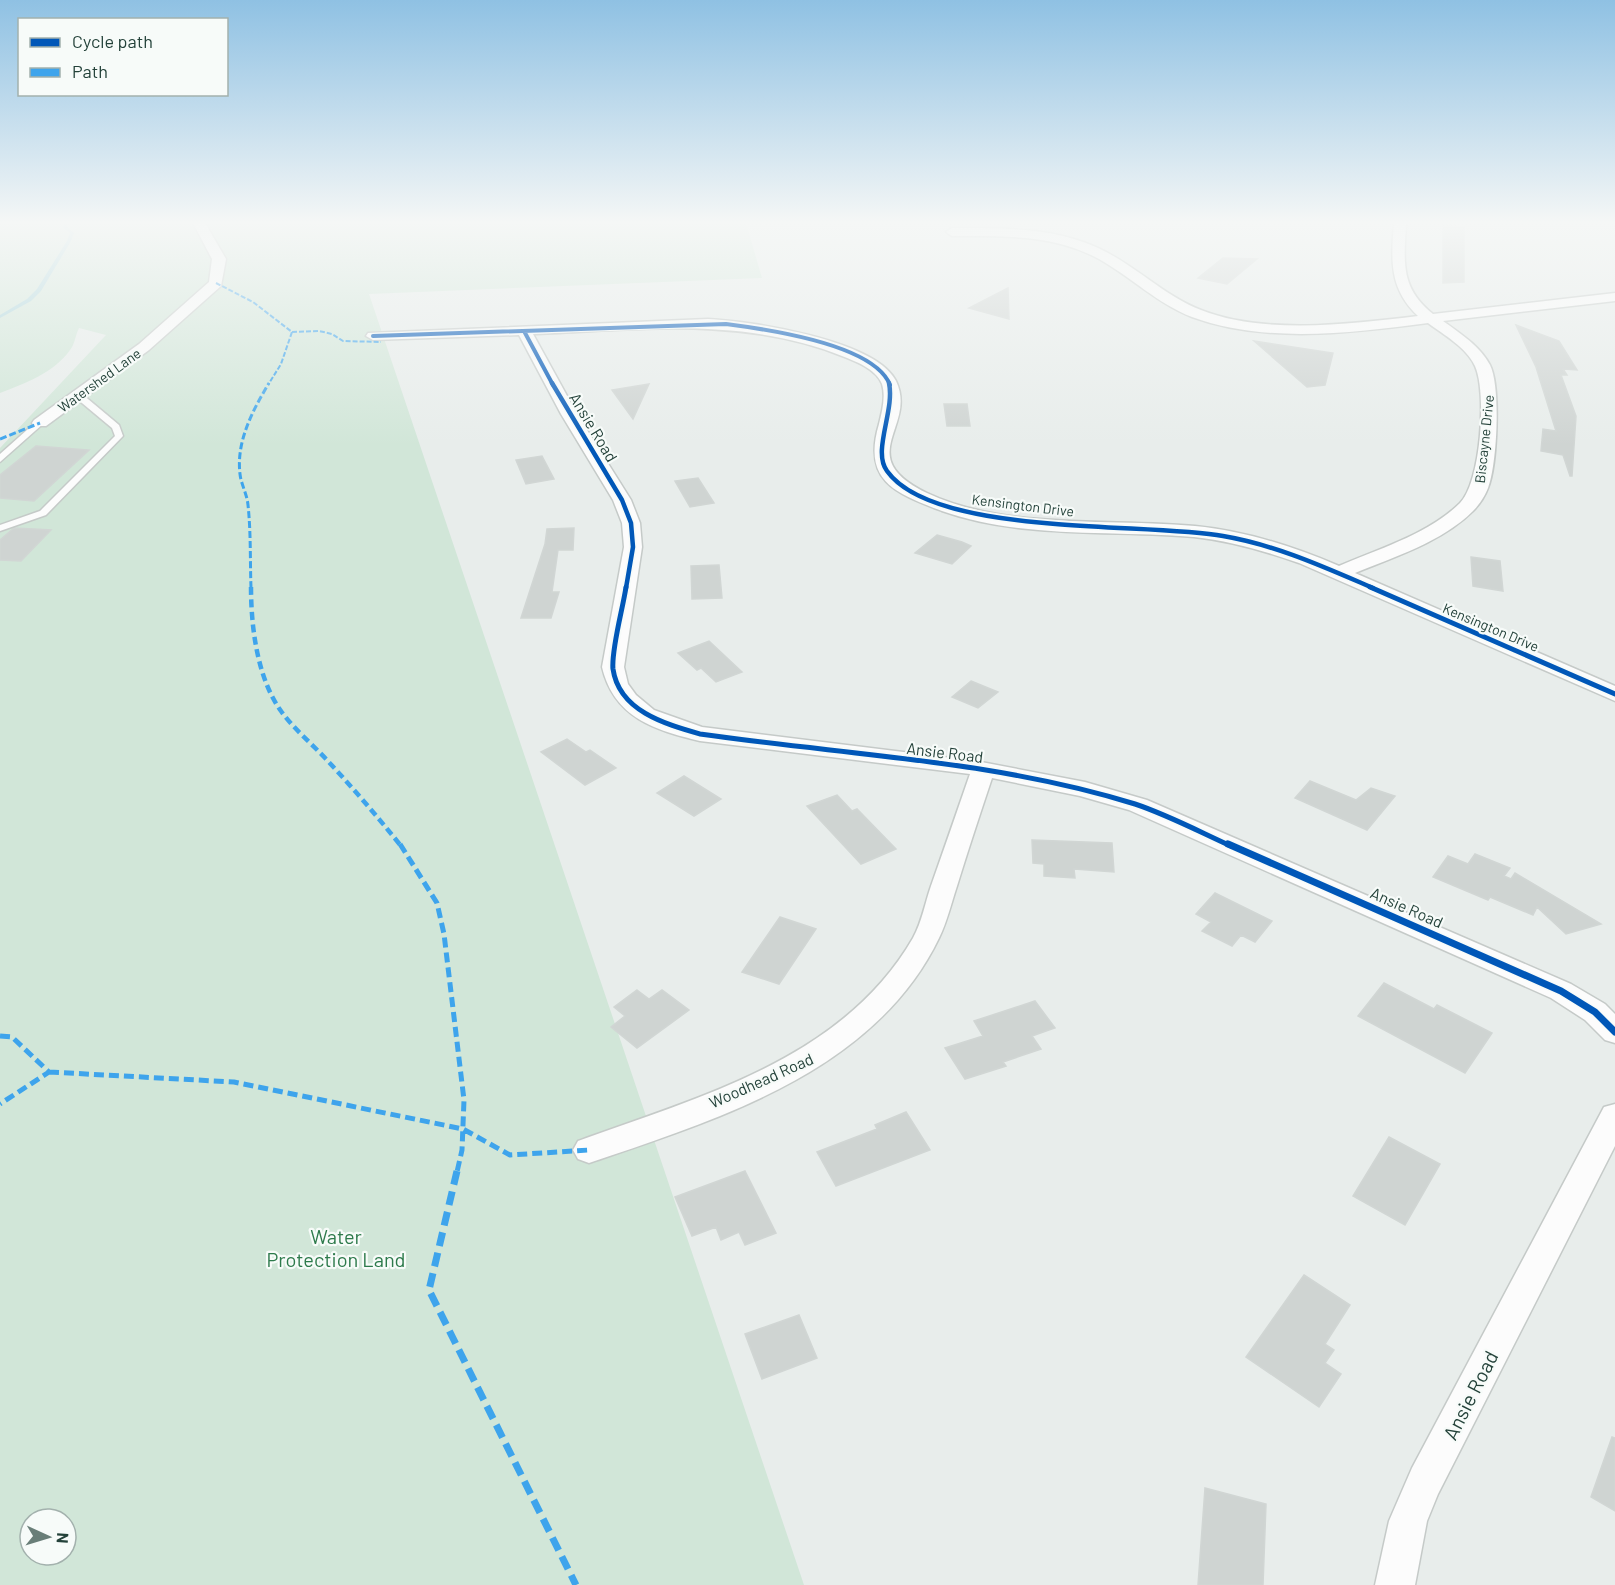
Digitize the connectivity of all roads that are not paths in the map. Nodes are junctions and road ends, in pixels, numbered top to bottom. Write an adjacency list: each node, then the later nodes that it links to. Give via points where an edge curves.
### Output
1 (200, 297): 8 (street, Watershed Lane, via 144,347)
2 (1165, 297): 5 (street, via 1204,316 1280,328 1318,329)
3 (1408, 297): 5 (street, Biscayne Drive)
4 (1615, 297): 5 (street)
5 (1433, 319): 12 (street, Biscayne Drive, via 1466,345 1481,363 1488,380 1479,489 1469,505 1437,527)
6 (524, 331): 7 (street, Kensington Drive); 12 (street, Kensington Drive, via 718,323 796,337 858,357 884,373 893,397 880,440 882,459 901,486 922,497 1010,518 1216,535 1287,552); 14 (street, Ansie Road, via 632,523 633,547 613,667 617,684 628,700 658,721 700,734)
7 (373, 336)
8 (79, 396): 9 (street, Watershed Lane); 11 (lane, via 116,427 119,436 43,513)
9 (40, 423): 10 (lane)
10 (0, 459)
11 (0, 528)
12 (1339, 573): 13 (street, Kensington Drive)
13 (1615, 694)
14 (983, 770): 15 (street, Ansie Road, via 1061,782 1138,804 1561,991 1595,1012); 17 (street, Woodhead Road, via 926,940 888,995 864,1020 801,1065)
15 (1615, 1032)
16 (1615, 1116): 18 (street, Ansie Road, via 1425,1481 1408,1521)
17 (589, 1150)
18 (1395, 1585)

